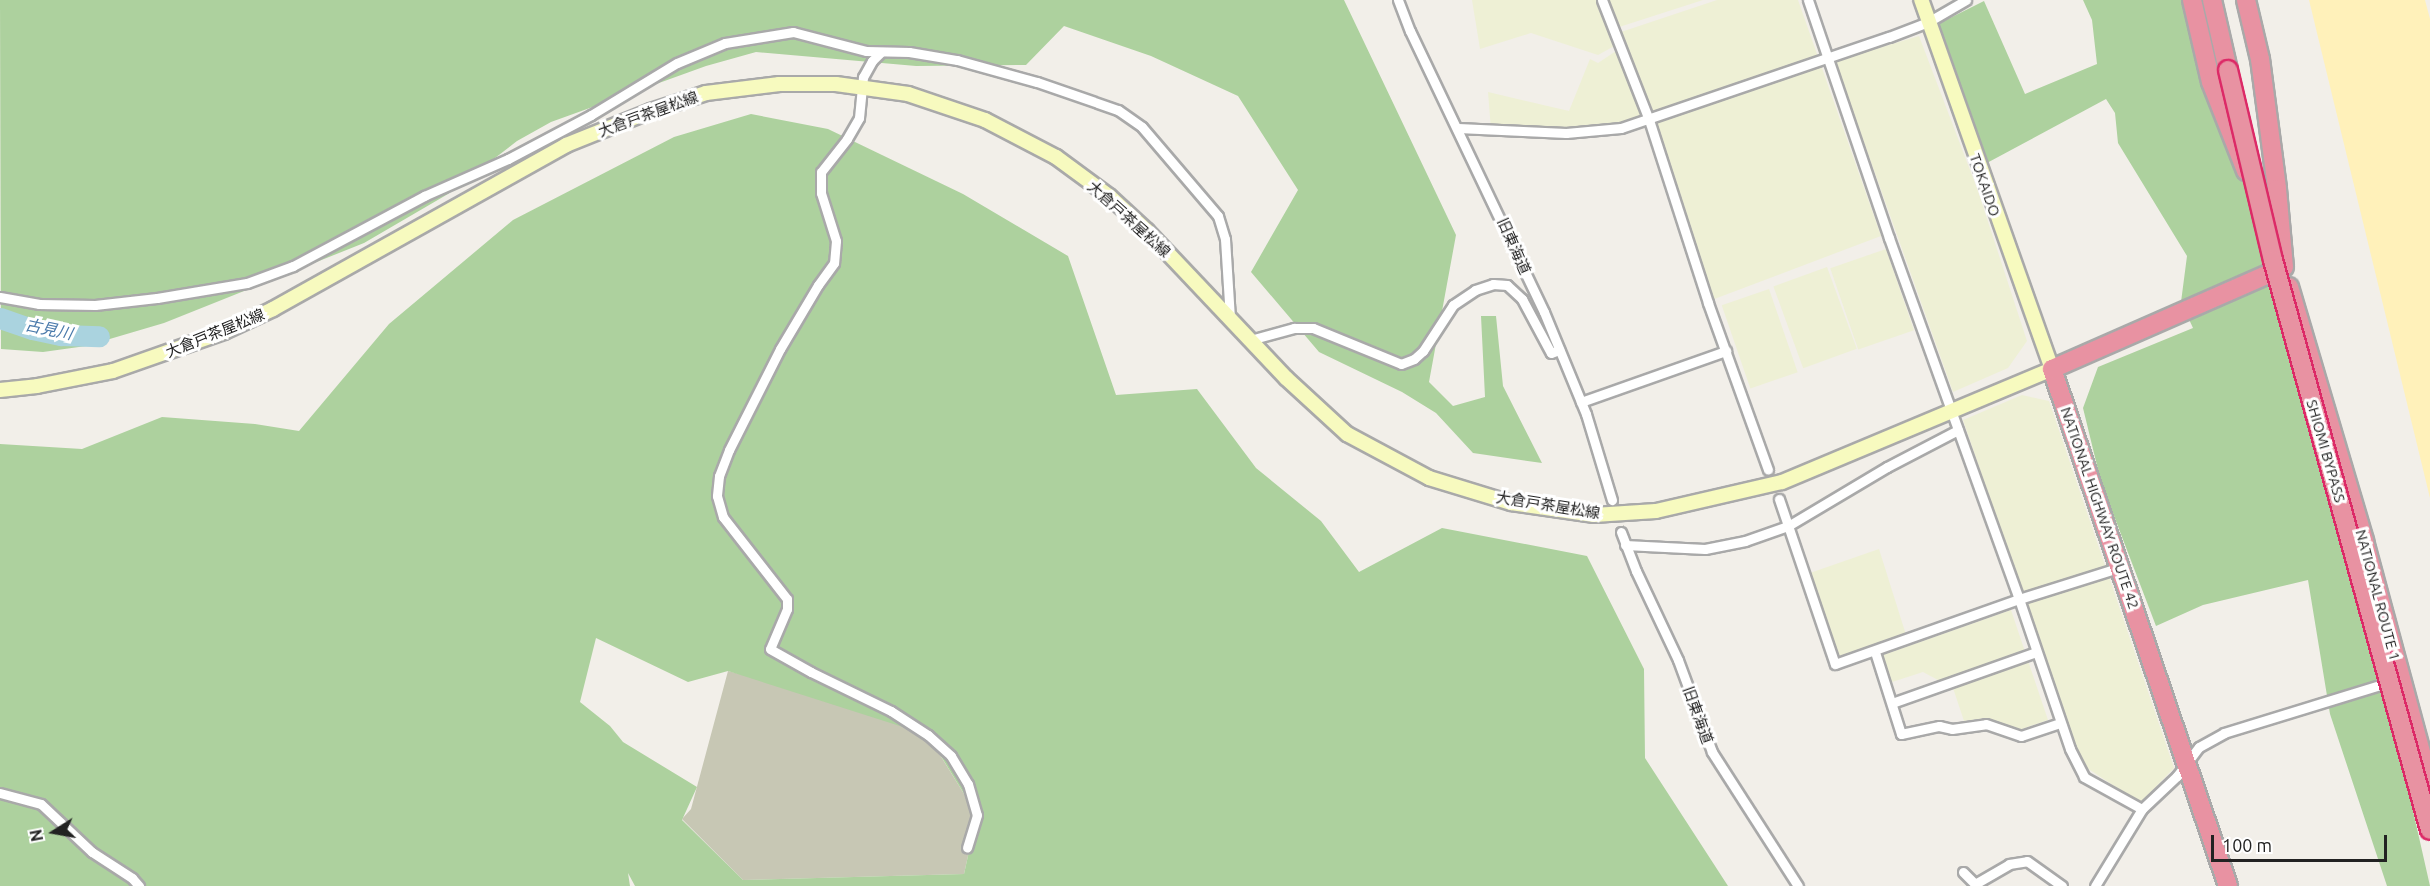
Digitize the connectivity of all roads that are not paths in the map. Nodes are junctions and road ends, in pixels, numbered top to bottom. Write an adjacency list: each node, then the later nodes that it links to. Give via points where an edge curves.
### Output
1 (1398, 0): 14 (street, 旧東海道)
2 (1602, 0): 13 (street)
3 (1808, 0): 11 (street)
4 (1921, 0): 9 (street, TOKAIDO)
5 (1966, 0): 9 (street)
6 (2192, 0): 15 (highway, via 2211,82)
7 (2213, 0): 43 (highway, SHIOMI BYPASS, bridge, via 2273,260)
8 (2246, 0): 15 (highway, via 2260,59)
9 (1928, 22): 11 (street); 21 (street, TOKAIDO)
10 (881, 52): 12 (street, via 868,66); 16 (street, via 793,32 725,43 677,63 508,159 442,187 293,266 247,283 157,298 71,306); 17 (street, via 957,60 1025,79 1118,110 1142,127 1218,216 1225,239)
11 (1830, 59): 13 (street); 24 (street)
12 (863, 88): 17 (street, 大倉戸茶屋松線, via 908,94 985,120 1056,157 1124,210); 22 (street, 大倉戸茶屋松線, via 779,84 706,93 651,111 566,145 273,309 224,332 113,370); 44 (street, via 859,118 848,139 821,172 821,193 836,241 834,263 780,349 729,450 719,476 717,496 723,517 787,599 787,609 770,649 891,711 951,756 968,783 977,815)
13 (1648, 120): 14 (street, via 1617,128 1566,133); 20 (street)
14 (1458, 128): 19 (street, 旧東海道)
15 (2284, 267): 21 (highway); 40 (highway, NATIONAL ROUTE 1)
16 (0, 297)
17 (1230, 319): 18 (street, 大倉戸茶屋松線)
18 (1250, 340): 19 (street, via 1294,328 1313,328 1401,364 1423,351 1453,305 1475,290 1493,284 1508,285 1522,299 1551,353); 24 (street, 大倉戸茶屋松線, via 1347,434 1429,478 1510,503 1594,515 1656,511 1782,482)
19 (1559, 350): 23 (street, 旧東海道)
20 (1726, 351): 23 (street); 26 (street)
21 (2052, 369): 24 (street, 大倉戸茶屋松線); 32 (highway, NATIONAL HIGHWAY ROUTE 42)
22 (0, 390)
23 (1581, 402): 28 (street, 旧東海道)
24 (1950, 410): 25 (street)
25 (1958, 430): 29 (street); 33 (street)
26 (1768, 470)
27 (1779, 499): 29 (street)
28 (1612, 500)
29 (1788, 526): 31 (street, via 1705,549); 34 (street, via 1836,664)
30 (1621, 532): 31 (street, 旧東海道)
31 (1625, 545): 47 (street, 旧東海道, via 1678,660 1712,752)
32 (2121, 567): 33 (street); 39 (highway, NATIONAL HIGHWAY ROUTE 42)
33 (2019, 599): 34 (street); 35 (street)
34 (1875, 652): 37 (street)
35 (2036, 652): 37 (street); 38 (street)
36 (2377, 687): 39 (street, via 2224,733 2199,747)
37 (1892, 703): 38 (street, via 1901,734 1939,726 1952,729 1986,724 2021,735)
38 (2060, 723): 42 (street, via 2084,777)
39 (2186, 766): 42 (street); 50 (highway, NATIONAL HIGHWAY ROUTE 42)
40 (2430, 785)
41 (0, 793): 46 (street, via 41,804 93,852)
42 (2142, 809): 49 (street)
43 (2430, 830)
44 (967, 848)
45 (1963, 872): 48 (street, via 1975,884 2009,864 2027,861)
46 (139, 886)
47 (1798, 886)
48 (2062, 886)
49 (2095, 886)
50 (2228, 886)

